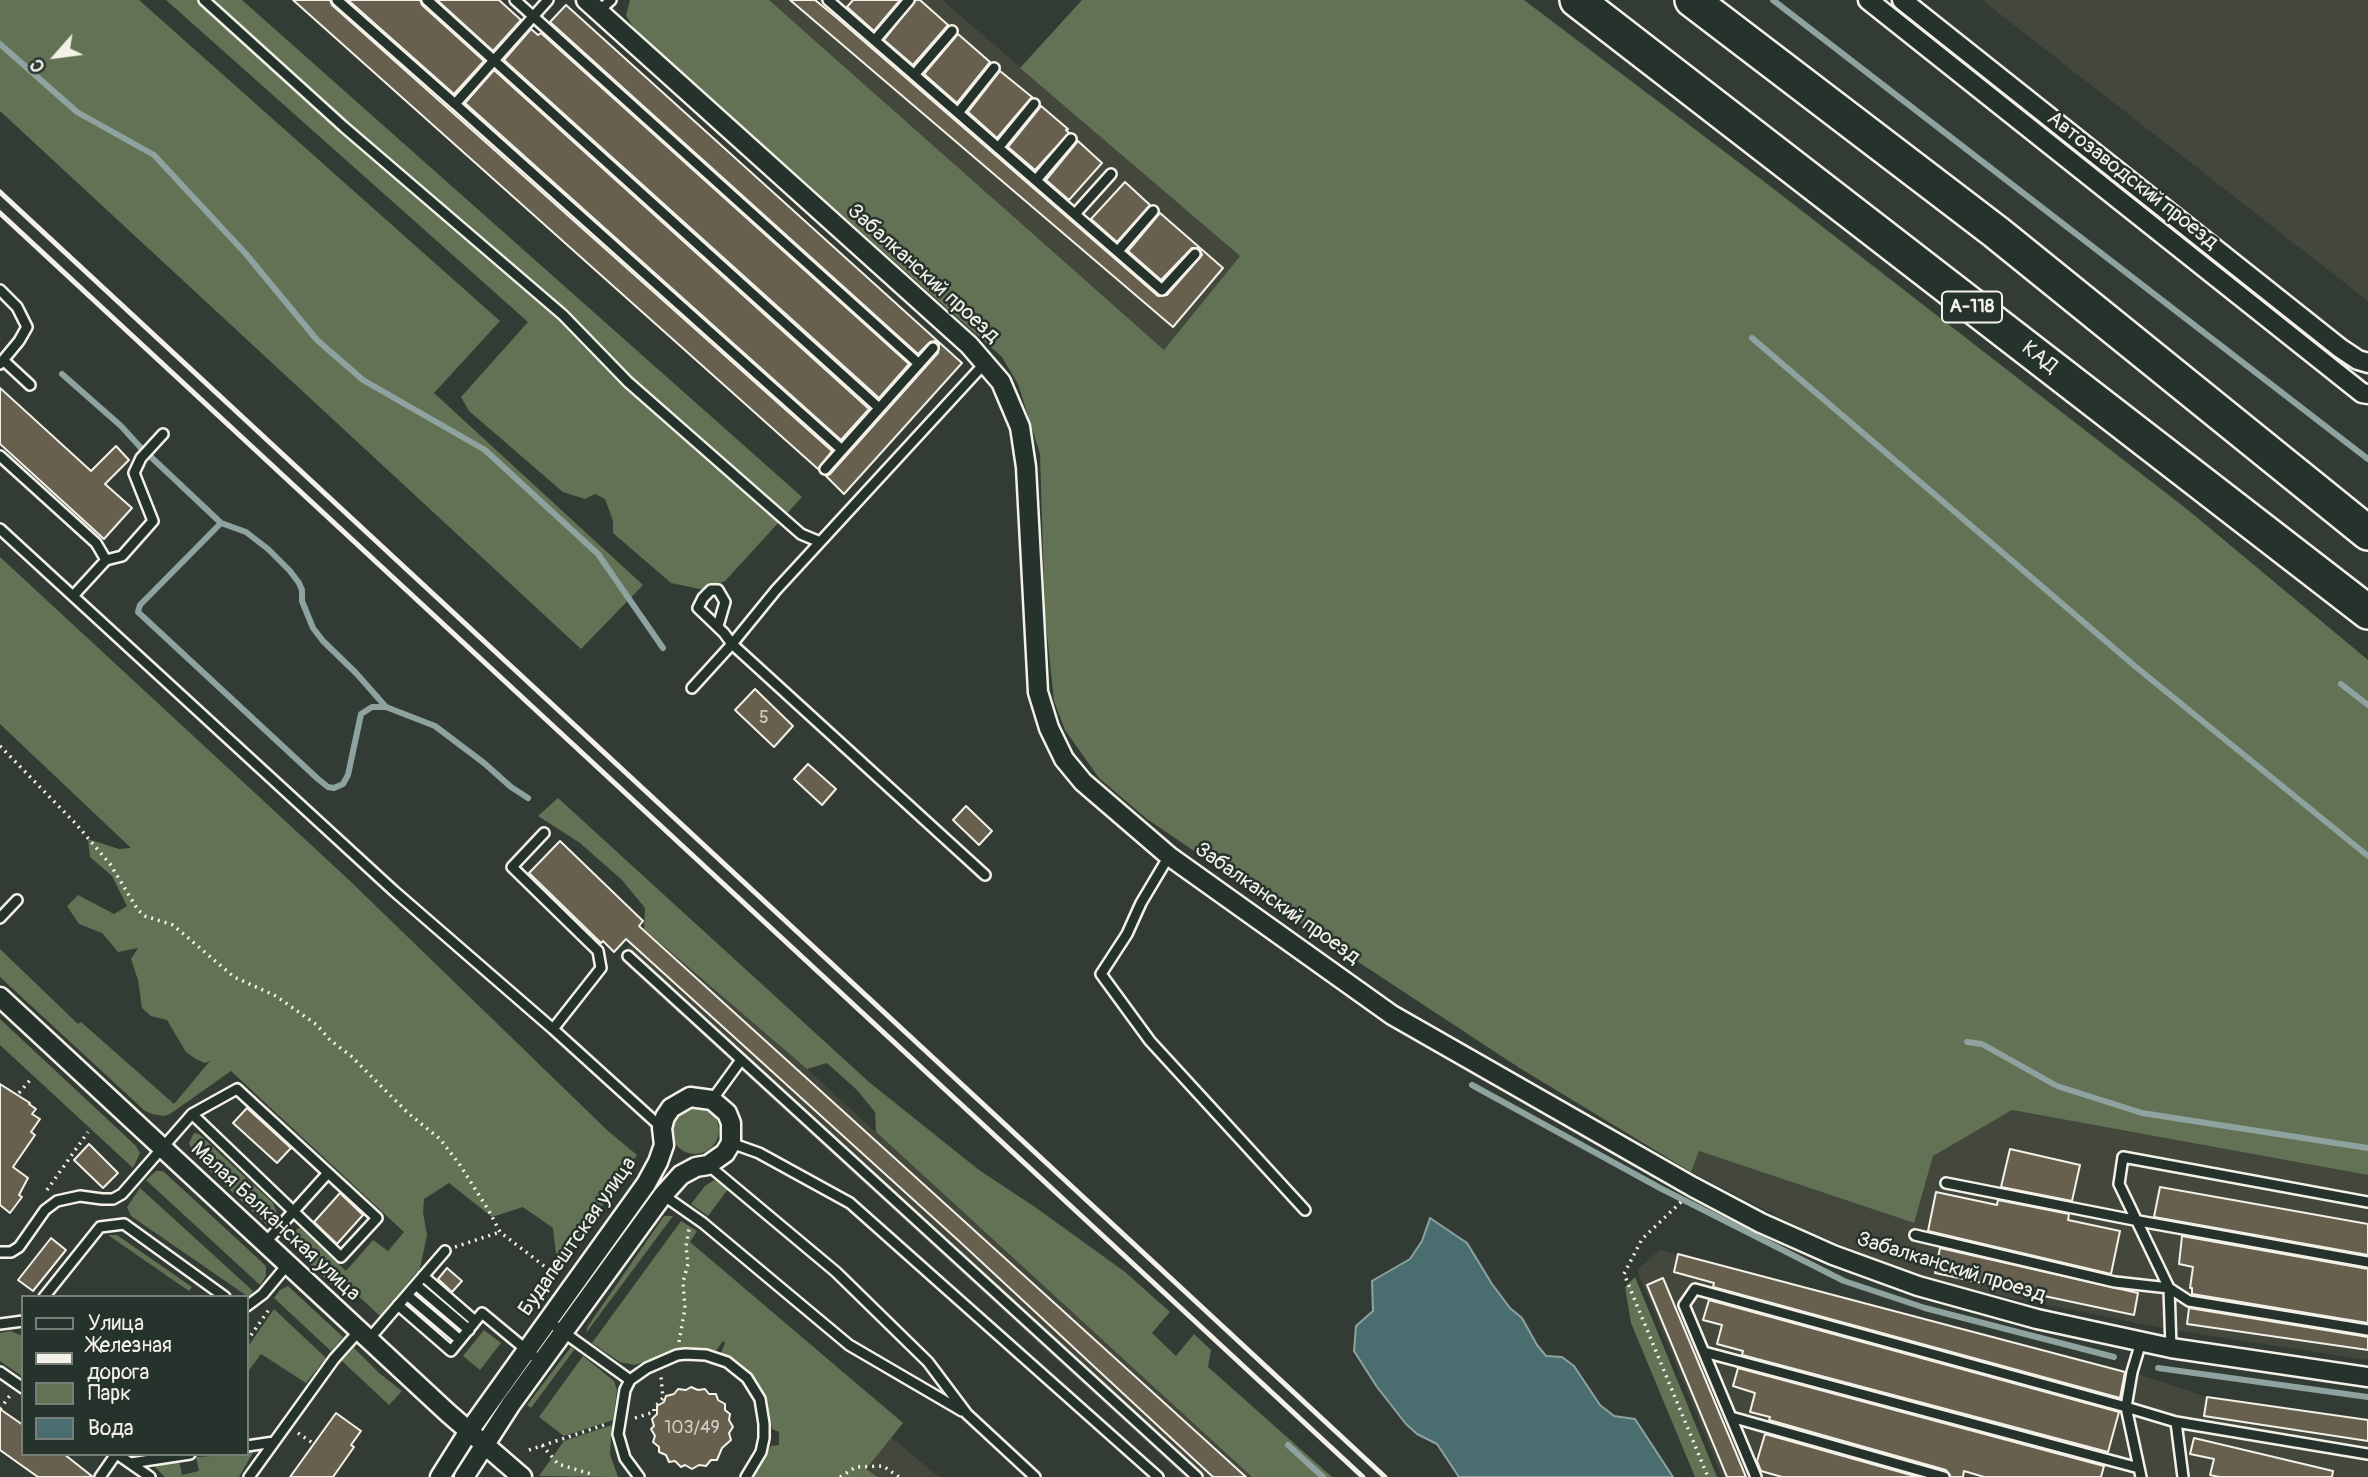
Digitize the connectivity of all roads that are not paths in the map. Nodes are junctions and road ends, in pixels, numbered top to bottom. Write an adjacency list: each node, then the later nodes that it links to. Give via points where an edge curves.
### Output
1 (204, 0): 45 (lane, via 563,314 628,382 801,534)
2 (337, 0): 19 (lane)
3 (427, 0): 16 (lane)
4 (515, 0): 13 (lane)
5 (548, 0): 13 (lane)
6 (909, 0): 15 (lane)
7 (1577, 0): 48 (highway, КАД / А-118)
8 (1692, 0): 44 (highway, via 1996,232)
9 (1868, 0): 37 (street, Автозаводский проезд)
10 (1902, 0): 34 (street, Автозаводский проезд, via 2340,348)
11 (831, 1): 15 (lane)
12 (598, 4): 33 (street, Забалканский проезд)
13 (533, 16): 16 (lane); 35 (lane)
14 (952, 31): 18 (lane)
15 (875, 40): 18 (lane)
16 (495, 61): 19 (lane); 38 (lane)
17 (994, 68): 21 (lane)
18 (914, 75): 21 (lane)
19 (455, 104): 40 (lane)
20 (1034, 104): 23 (lane)
21 (958, 113): 23 (lane)
22 (1070, 139): 25 (lane)
23 (998, 148): 25 (lane)
24 (1111, 174): 27 (lane)
25 (1036, 180): 27 (lane)
26 (1153, 212): 28 (lane)
27 (1074, 214): 28 (lane)
28 (1118, 251): 29 (lane, via 1162,290)
29 (1195, 254)
30 (0, 290): 32 (lane, via 17,307 27,327)
31 (933, 348): 35 (lane)
32 (2, 362): 36 (lane)
33 (986, 362): 45 (lane); 53 (street, Забалканский проезд, via 1001,382 1020,427 1038,692 1049,728 1064,759 1083,782)
34 (2368, 363)
35 (919, 364): 38 (lane)
36 (30, 385)
37 (2368, 394)
38 (879, 408): 40 (lane)
39 (163, 434): 46 (lane, via 134,473 153,521 122,556)
40 (842, 450): 42 (lane)
41 (0, 456): 46 (lane, via 96,543)
42 (825, 469)
43 (0, 529): 47 (lane)
44 (2368, 533)
45 (820, 542): 50 (lane)
46 (106, 559): 47 (lane)
47 (73, 596): 59 (lane, via 394,891)
48 (2368, 612)
49 (718, 626): 50 (lane)
50 (732, 645): 51 (lane); 54 (lane)
51 (691, 688)
52 (544, 833): 59 (lane, via 512,867 598,950 601,968)
53 (1169, 856): 71 (lane, via 1101,974 1150,1041); 97 (street, Забалканский проезд, via 1392,1015 1761,1223 1918,1286)
54 (985, 875)
55 (17, 900): 56 (lane)
56 (0, 918)
57 (628, 956): 60 (lane)
58 (0, 997): 65 (street, Малая Балканская улица)
59 (553, 1029): 63 (lane)
60 (741, 1060): 61 (lane); 130 (lane)
61 (712, 1100): 63 (street, Будапештская улица, via 690,1097 680,1101 671,1108); 64 (street, via 727,1113)
62 (192, 1114): 65 (lane); 67 (lane, via 237,1089); 72 (lane)
63 (662, 1128): 90 (street, Будапештская улица, via 664,1145 646,1184)
64 (731, 1143): 66 (street, Будапештская улица, via 718,1161); 129 (lane, via 760,1153 850,1203)
65 (162, 1147): 75 (street, Малая Балканская улица); 77 (lane, via 122,1194 113,1199 80,1196 57,1201 45,1210 19,1247)
66 (708, 1166): 69 (street, Будапештская улица, via 681,1175); 107 (lane, via 836,1272 928,1362)
67 (328, 1173): 72 (lane); 72 (lane, via 377,1217 341,1257)
68 (1946, 1183): 73 (lane)
69 (663, 1195): 94 (street, Будапештская улица); 107 (lane, via 849,1345)
70 (2368, 1202): 73 (lane, via 2123,1157 2119,1184)
71 (1305, 1210)
72 (293, 1211): 75 (lane)
73 (2138, 1221): 78 (lane); 82 (lane)
74 (1914, 1236): 82 (lane, via 2115,1282)
75 (265, 1243): 79 (street, Малая Балканская улица)
76 (445, 1251): 80 (lane)
77 (0, 1252)
78 (2368, 1262)
79 (288, 1264): 86 (lane, via 264,1294); 95 (street, Малая Балканская улица)
80 (423, 1276): 81 (lane); 89 (lane)
81 (416, 1285): 85 (lane); 92 (lane)
82 (2169, 1288): 93 (lane, via 2189,1301); 98 (lane)
83 (46, 1295): 84 (lane, via 100,1227 124,1224)
84 (222, 1295)
85 (407, 1295): 87 (lane); 96 (lane)
86 (248, 1305)
87 (398, 1305): 95 (lane); 96 (lane, via 451,1351)
88 (21, 1321): 91 (lane)
89 (475, 1321): 92 (lane); 99 (lane, via 482,1313)
90 (548, 1321): 94 (lane); 99 (street, Будапештская улица)
91 (0, 1324)
92 (469, 1330): 96 (lane)
93 (2368, 1330)
94 (564, 1332): 101 (street, Будапештская улица); 104 (lane)
95 (364, 1335): 110 (street, Малая Балканская улица); 111 (lane, via 334,1359)
96 (460, 1340)
97 (2141, 1342): 98 (street, Забалканский проезд); 106 (lane)
98 (2171, 1348): 103 (street, Забалканский проезд)
99 (527, 1350): 101 (lane); 110 (street, Будапештская улица)
100 (1704, 1352): 106 (lane, via 1684,1305 1695,1289); 108 (lane); 119 (lane)
101 (541, 1362): 112 (street, Будапештская улица)
102 (0, 1372): 105 (lane)
103 (2368, 1377)
104 (630, 1380): 126 (lane, via 618,1434 625,1458); 127 (lane, via 677,1355 718,1357 736,1368 760,1399 764,1424 761,1452)
105 (21, 1387)
106 (2126, 1407): 109 (lane); 119 (lane)
107 (967, 1414): 128 (lane)
108 (1731, 1417): 131 (lane); 132 (lane)
109 (2176, 1422): 114 (lane); 133 (lane)
110 (469, 1431): 112 (street, Малая Балканская улица); 123 (street, Будапештская улица)
111 (274, 1442): 113 (lane); 122 (lane)
112 (485, 1443): 124 (street, Будапештская улица); 125 (street, Малая Балканская улица)
113 (248, 1446)
114 (2368, 1454)
115 (115, 1456): 120 (lane)
116 (119, 1456): 118 (lane)
117 (177, 1456): 118 (lane)
118 (131, 1463): 121 (lane)
119 (2140, 1473)
120 (100, 1477)
121 (150, 1477)
122 (249, 1477)
123 (440, 1477)
124 (464, 1477)
125 (522, 1477)
126 (639, 1477)
127 (746, 1477)
128 (1035, 1477)
129 (1158, 1477)
130 (1197, 1477)
131 (1756, 1477)
132 (1944, 1477)
133 (2183, 1477)

